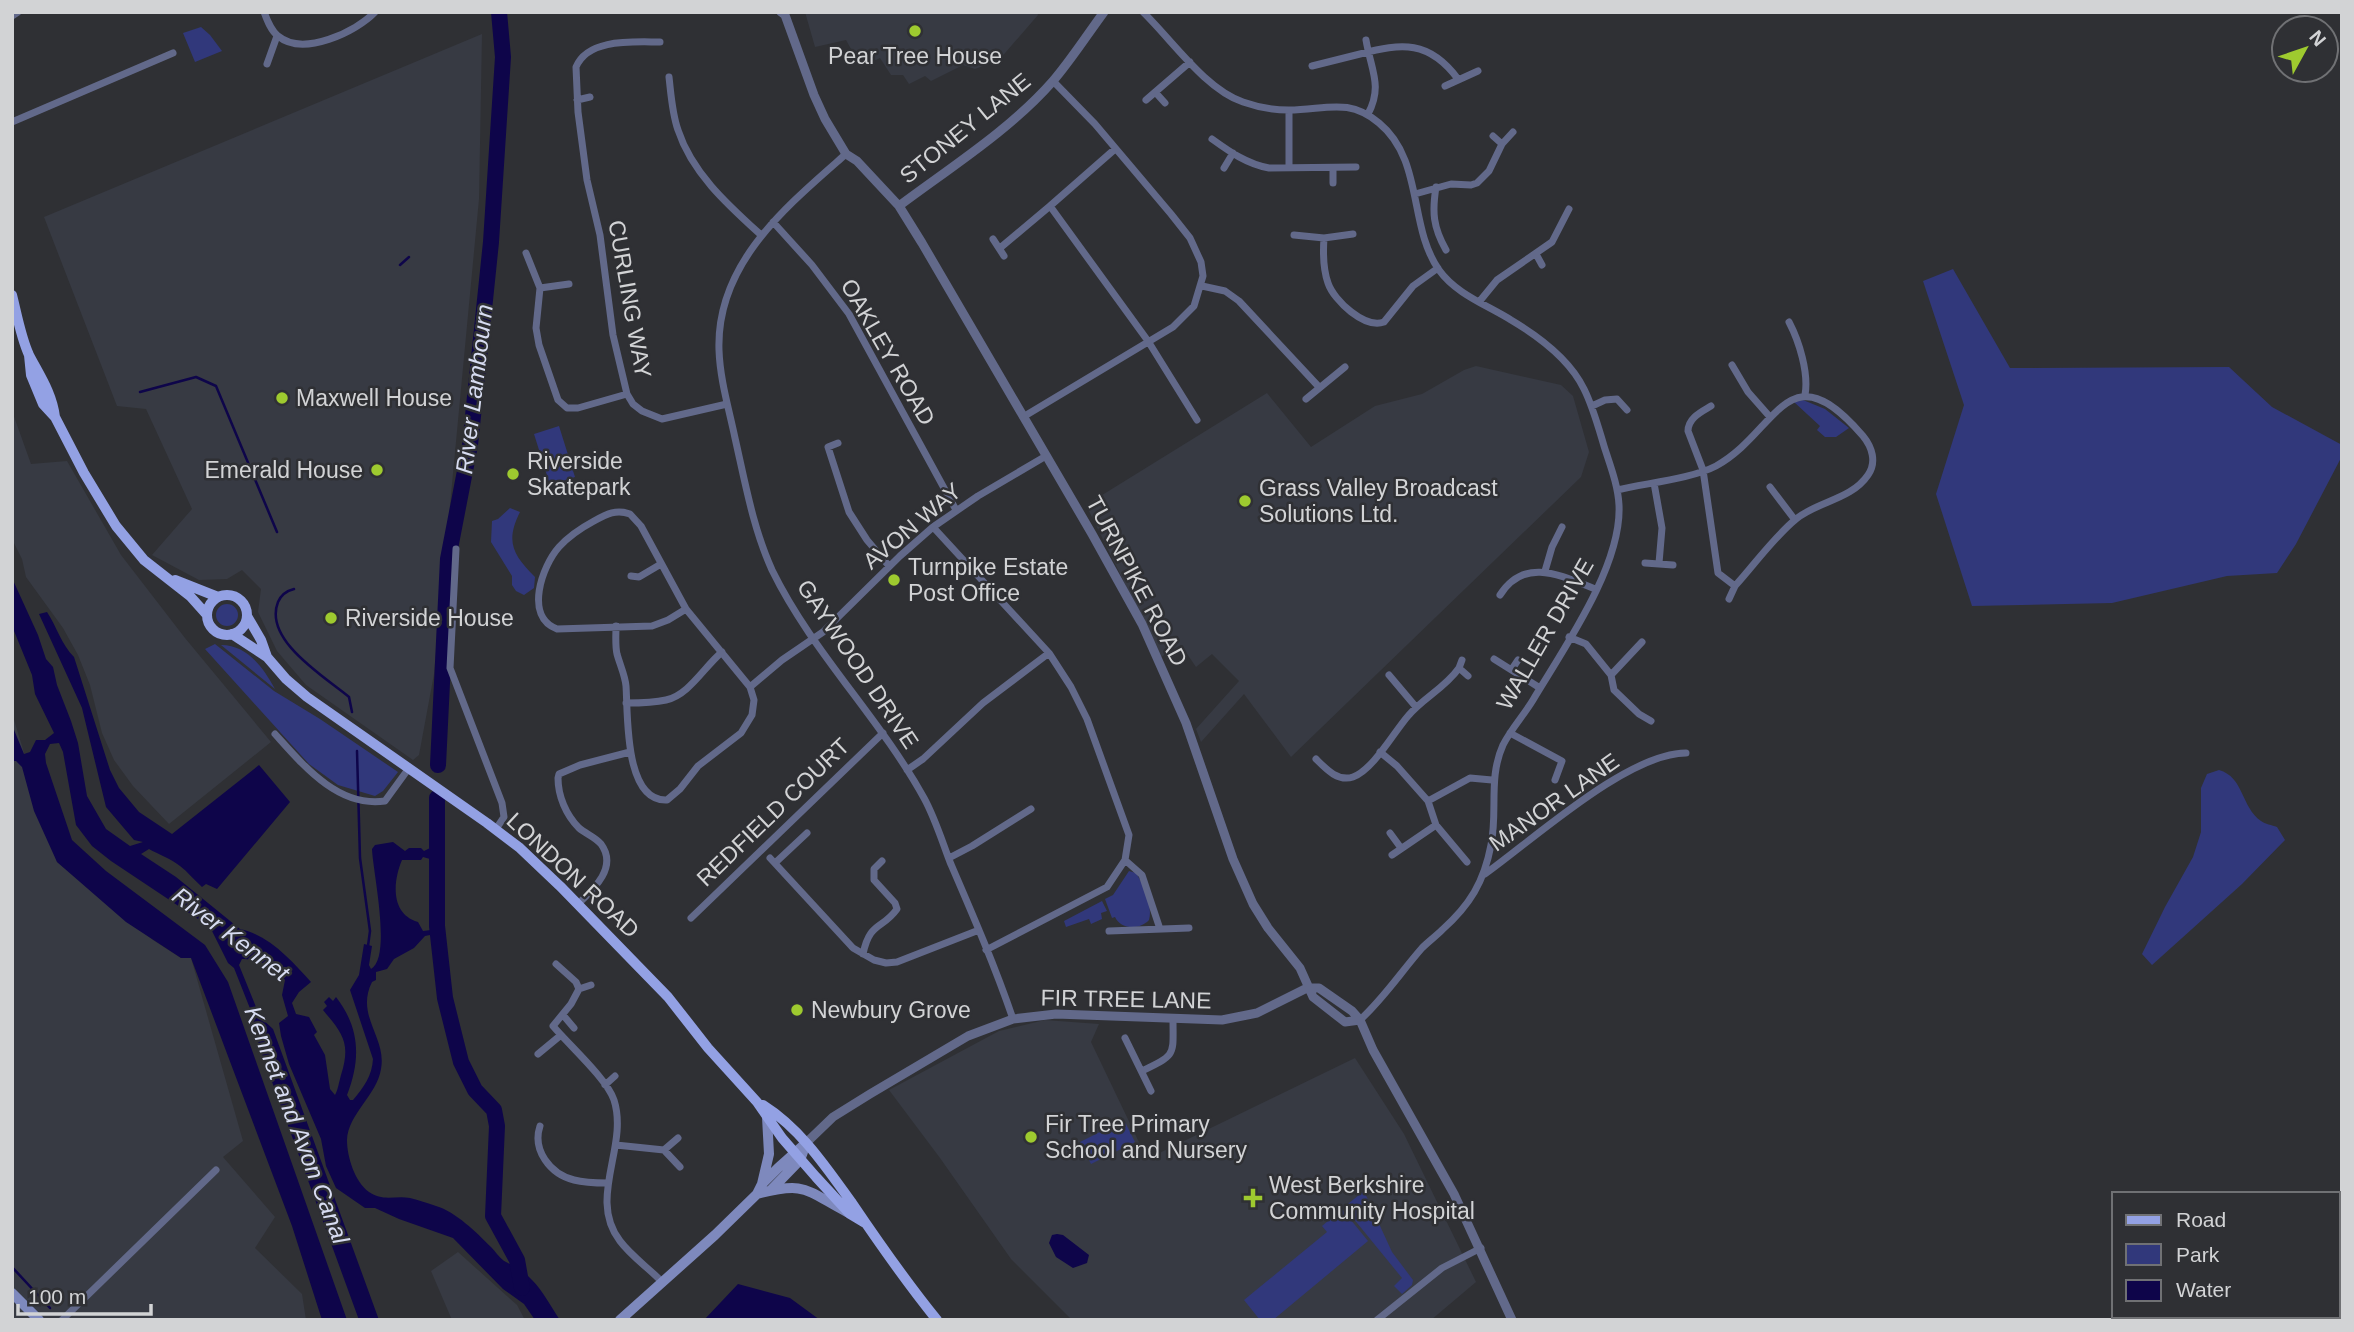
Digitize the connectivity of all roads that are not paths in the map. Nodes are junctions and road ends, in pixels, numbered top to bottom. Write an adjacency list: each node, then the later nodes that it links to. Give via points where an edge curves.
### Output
1 (18, 12): 7 (street)
2 (264, 12): 9 (street)
3 (375, 12): 9 (street, via 324,42 303,45)
4 (1104, 12): 21 (street, STONEY LANE)
5 (1143, 12): 15 (street, WALLER DRIVE)
6 (786, 13): 39 (street, TURNPIKE ROAD, via 814,95)
7 (12, 16)
8 (648, 32): 11 (street)
9 (277, 36): 16 (street)
10 (1366, 40): 13 (street)
11 (648, 42): 12 (street, CURLING WAY); 27 (street, CURLING WAY, via 587,51 576,67)
12 (660, 42)
13 (1368, 52): 17 (street); 20 (street, via 1416,48 1439,58); 31 (street, via 1377,87)
14 (173, 53): 32 (street)
15 (1191, 62): 25 (street); 30 (street, WALLER DRIVE, via 1239,101)
16 (267, 64)
17 (1312, 66)
18 (1478, 71): 20 (street)
19 (669, 77): 24 (street)
20 (1458, 79): 22 (street)
21 (1053, 81): 37 (street); 47 (street, STONEY LANE, via 989,138)
22 (1445, 86)
23 (681, 88): 24 (street)
24 (671, 89): 52 (street, via 677,128 690,159)
25 (1156, 93): 28 (street); 29 (street)
26 (590, 97): 27 (street)
27 (577, 100): 73 (street, CURLING WAY, via 613,335)
28 (1146, 100)
29 (1165, 103)
30 (1289, 110): 31 (street, WALLER DRIVE, via 1326,105); 42 (street)
31 (1368, 114): 46 (street, WALLER DRIVE, via 1397,141)
32 (12, 122)
33 (1513, 132): 36 (street)
34 (1493, 136): 36 (street)
35 (1212, 139): 38 (street)
36 (1502, 144): 45 (street, via 1489,171 1477,183)
37 (1115, 149): 48 (street); 64 (street, via 1190,238 1201,262)
38 (1233, 153): 41 (street); 42 (street, via 1256,166)
39 (846, 154): 47 (street, TURNPIKE ROAD); 50 (street, GAYWOOD DRIVE)
40 (1356, 167): 43 (street)
41 (1224, 168)
42 (1289, 168): 43 (street)
43 (1333, 169): 44 (street)
44 (1334, 183)
45 (1436, 187): 46 (street); 57 (street, via 1432,211)
46 (1415, 194): 62 (street, WALLER DRIVE)
47 (899, 206): 80 (street, TURNPIKE ROAD)
48 (1050, 206): 56 (street); 69 (street)
49 (1569, 209): 59 (street, via 1552,242)
50 (773, 222): 52 (street, GAYWOOD DRIVE); 89 (street, OAKLEY ROAD, via 849,314)
51 (1353, 234): 54 (street)
52 (761, 235): 76 (street, GAYWOOD DRIVE, via 733,279 721,319 720,369)
53 (1294, 235): 54 (street)
54 (1324, 237): 62 (street, via 1332,291 1372,323 1384,322 1413,286)
55 (993, 239): 56 (street)
56 (1000, 248): 60 (street)
57 (1446, 250)
58 (526, 253): 65 (street)
59 (1536, 254): 61 (street); 67 (street, via 1497,280)
60 (1003, 256)
61 (1542, 265)
62 (1438, 268): 67 (street, WALLER DRIVE)
63 (569, 284): 65 (street)
64 (1202, 286): 69 (street, via 1185,317); 72 (street, via 1226,291 1239,301)
65 (540, 288): 73 (street, via 536,328 558,400 568,408 578,408)
66 (12, 295): 101 (main road, via 29,355 54,402 55,417 96,494 144,560)
67 (1479, 302): 77 (street, WALLER DRIVE, via 1559,356 1578,378)
68 (1788, 322): 74 (street, via 1806,371)
69 (1148, 341): 80 (street); 82 (street)
70 (1732, 365): 81 (street)
71 (1345, 367): 72 (street)
72 (1319, 387): 75 (street)
73 (627, 394): 76 (street, CURLING WAY, via 642,411 662,419)
74 (1805, 395): 81 (street); 90 (street, via 1846,417 1870,447 1873,461 1858,487)
75 (1306, 400)
76 (727, 404): 113 (street, GAYWOOD DRIVE, via 766,556)
77 (1592, 406): 79 (street, via 1617,399); 88 (street, WALLER DRIVE)
78 (1711, 406): 85 (street, via 1688,426)
79 (1627, 410)
80 (1023, 417): 84 (street, TURNPIKE ROAD)
81 (1770, 417): 85 (street, via 1732,454)
82 (1197, 420)
83 (838, 443): 98 (street, via 828,447 849,512)
84 (1046, 456): 89 (street, AVON WAY); 169 (street, TURNPIKE ROAD, via 1142,624 1192,737 1247,891 1261,918 1300,968)
85 (1703, 470): 86 (street); 102 (street, via 1718,573)
86 (1654, 483): 88 (street); 95 (street, via 1662,528)
87 (1770, 487): 90 (street)
88 (1617, 490): 103 (street, WALLER DRIVE, via 1619,522 1613,553)
89 (956, 510): 91 (street, AVON WAY)
90 (1795, 520): 102 (street)
91 (933, 527): 98 (street, AVON WAY); 116 (street)
92 (1562, 527): 99 (street)
93 (456, 549): 149 (street, via 450,668 502,803 504,817)
94 (1645, 562): 95 (street)
95 (1659, 563): 97 (street)
96 (662, 564): 100 (street, via 639,577); 107 (street); 110 (street, via 630,514 611,512 578,530 551,557 540,587 540,611 549,624 557,629)
97 (1673, 565)
98 (889, 566): 113 (street, AVON WAY)
99 (1545, 571): 103 (street); 104 (street, via 1513,580)
100 (631, 576)
101 (166, 577): 105 (main road); 108 (main road)
102 (1735, 586): 106 (street)
103 (1595, 589): 112 (street, WALLER DRIVE)
104 (1500, 595)
105 (218, 597): 108 (main road); 109 (main road, via 236,597)
106 (1729, 599)
107 (686, 609): 110 (street, via 660,624); 115 (street)
108 (207, 615): 111 (main road, via 215,630)
109 (247, 616): 111 (main road); 117 (main road, LONDON ROAD)
110 (615, 626): 126 (street)
111 (232, 634): 117 (main road, LONDON ROAD)
112 (1569, 637): 122 (street, via 1586,644); 125 (street, WALLER DRIVE)
113 (814, 639): 124 (street, AVON WAY); 131 (street, GAYWOOD DRIVE)
114 (1636, 645): 122 (street)
115 (722, 652): 124 (street); 126 (street, via 675,697)
116 (1049, 653): 143 (street); 155 (street, via 1087,719 1125,822 1129,835)
117 (267, 657): 142 (main road, LONDON ROAD, via 307,697)
118 (1494, 659): 120 (street)
119 (1518, 660): 120 (street)
120 (1512, 669): 125 (street)
121 (1389, 675): 127 (street)
122 (1611, 675): 128 (street, via 1614,690)
123 (1468, 676): 127 (street, via 1461,664 1449,682)
124 (750, 687): 136 (street, via 754,709 746,728 698,766 673,797 663,800 647,791)
125 (1540, 688): 132 (street, WALLER DRIVE)
126 (626, 703): 136 (street)
127 (1416, 707): 137 (street)
128 (1639, 714): 129 (street); 130 (street)
129 (1651, 721)
130 (1633, 722)
131 (883, 733): 143 (street, GAYWOOD DRIVE); 160 (street, REDFIELD COURT)
132 (1510, 733): 140 (street); 144 (street, WALLER DRIVE)
133 (275, 734): 135 (street)
134 (292, 738): 135 (street)
135 (285, 744): 142 (street, via 319,780 356,798 385,801)
136 (630, 752): 159 (street, via 559,774 571,819 606,853 601,880)
137 (1380, 752): 141 (street, via 1355,777 1343,779); 146 (street)
138 (1686, 753): 158 (street, MANOR LANE, via 1654,758 1597,790)
139 (1569, 755): 140 (street)
140 (1562, 761): 145 (street)
141 (1317, 763)
142 (409, 768): 149 (main road, LONDON ROAD)
143 (907, 770): 154 (street, GAYWOOD DRIVE)
144 (1492, 780): 146 (street, via 1470,778); 158 (street, WALLER DRIVE, via 1492,840)
145 (1555, 780)
146 (1428, 801): 148 (street)
147 (1031, 809): 154 (street)
148 (1436, 825): 152 (street); 157 (street)
149 (496, 830): 159 (main road, LONDON ROAD)
150 (807, 833): 166 (street, via 772,861)
151 (1390, 833): 152 (street)
152 (1401, 848): 153 (street)
153 (1392, 855)
154 (949, 858): 163 (street, GAYWOOD DRIVE)
155 (1125, 860): 162 (street, via 1142,875); 165 (street, via 1107,887)
156 (882, 861): 166 (street, via 874,869 874,880 897,909 869,935)
157 (1467, 862)
158 (1485, 874): 174 (street, WALLER DRIVE, via 1460,913 1423,947)
159 (578, 904): 183 (main road, LONDON ROAD, via 667,997)
160 (691, 919)
161 (1189, 928): 162 (street)
162 (1160, 929): 164 (street)
163 (979, 930): 165 (street, GAYWOOD DRIVE); 166 (street, via 897,962)
164 (1109, 931)
165 (986, 950): 173 (street, GAYWOOD DRIVE)
166 (863, 954)
167 (556, 964): 170 (street)
168 (591, 985): 170 (street)
169 (1307, 988): 172 (street, FIR TREE LANE, via 1246,1016); 174 (street, TURNPIKE ROAD, via 1345,1021)
170 (579, 989): 171 (street)
171 (563, 1015): 175 (street); 176 (street, via 553,1026)
172 (1173, 1018): 173 (street, FIR TREE LANE, via 1056,1014); 179 (street, via 1172,1052)
173 (1013, 1019): 187 (street, FIR TREE LANE, via 968,1036 870,1094 833,1117)
174 (1360, 1020): 197 (street)
175 (574, 1028)
176 (561, 1035): 178 (street); 181 (street)
177 (1125, 1038): 179 (street)
178 (538, 1054)
179 (1142, 1071): 182 (street)
180 (615, 1076): 181 (street)
181 (605, 1085): 188 (street, via 616,1105)
182 (1152, 1091)
183 (757, 1102): 184 (main road, LONDON ROAD); 187 (main road, LONDON ROAD, via 778,1115)
184 (768, 1117): 190 (main road, LONDON ROAD); 194 (main road, via 769,1154)
185 (540, 1126): 193 (street, via 533,1137 556,1171 570,1179)
186 (678, 1138): 189 (street)
187 (806, 1143): 190 (main road); 196 (main road, LONDON ROAD)
188 (616, 1145): 189 (street); 193 (street)
189 (664, 1150): 191 (street)
190 (797, 1156): 194 (main road); 195 (main road, LONDON ROAD)
191 (680, 1167)
192 (216, 1170): 201 (street)
193 (608, 1183): 198 (street, via 607,1211 614,1233)
194 (763, 1190): 195 (main road, via 806,1189); 198 (main road)
195 (850, 1214): 196 (main road, LONDON ROAD)
196 (866, 1223): 203 (main road, LONDON ROAD)
197 (1481, 1248): 204 (street, via 1442,1268); 205 (street)
198 (662, 1282): 202 (main road)
199 (12, 1293): 200 (main road)
200 (39, 1320)
201 (62, 1320)
202 (620, 1320)
203 (937, 1320)
204 (1377, 1320)
205 (1512, 1320)

